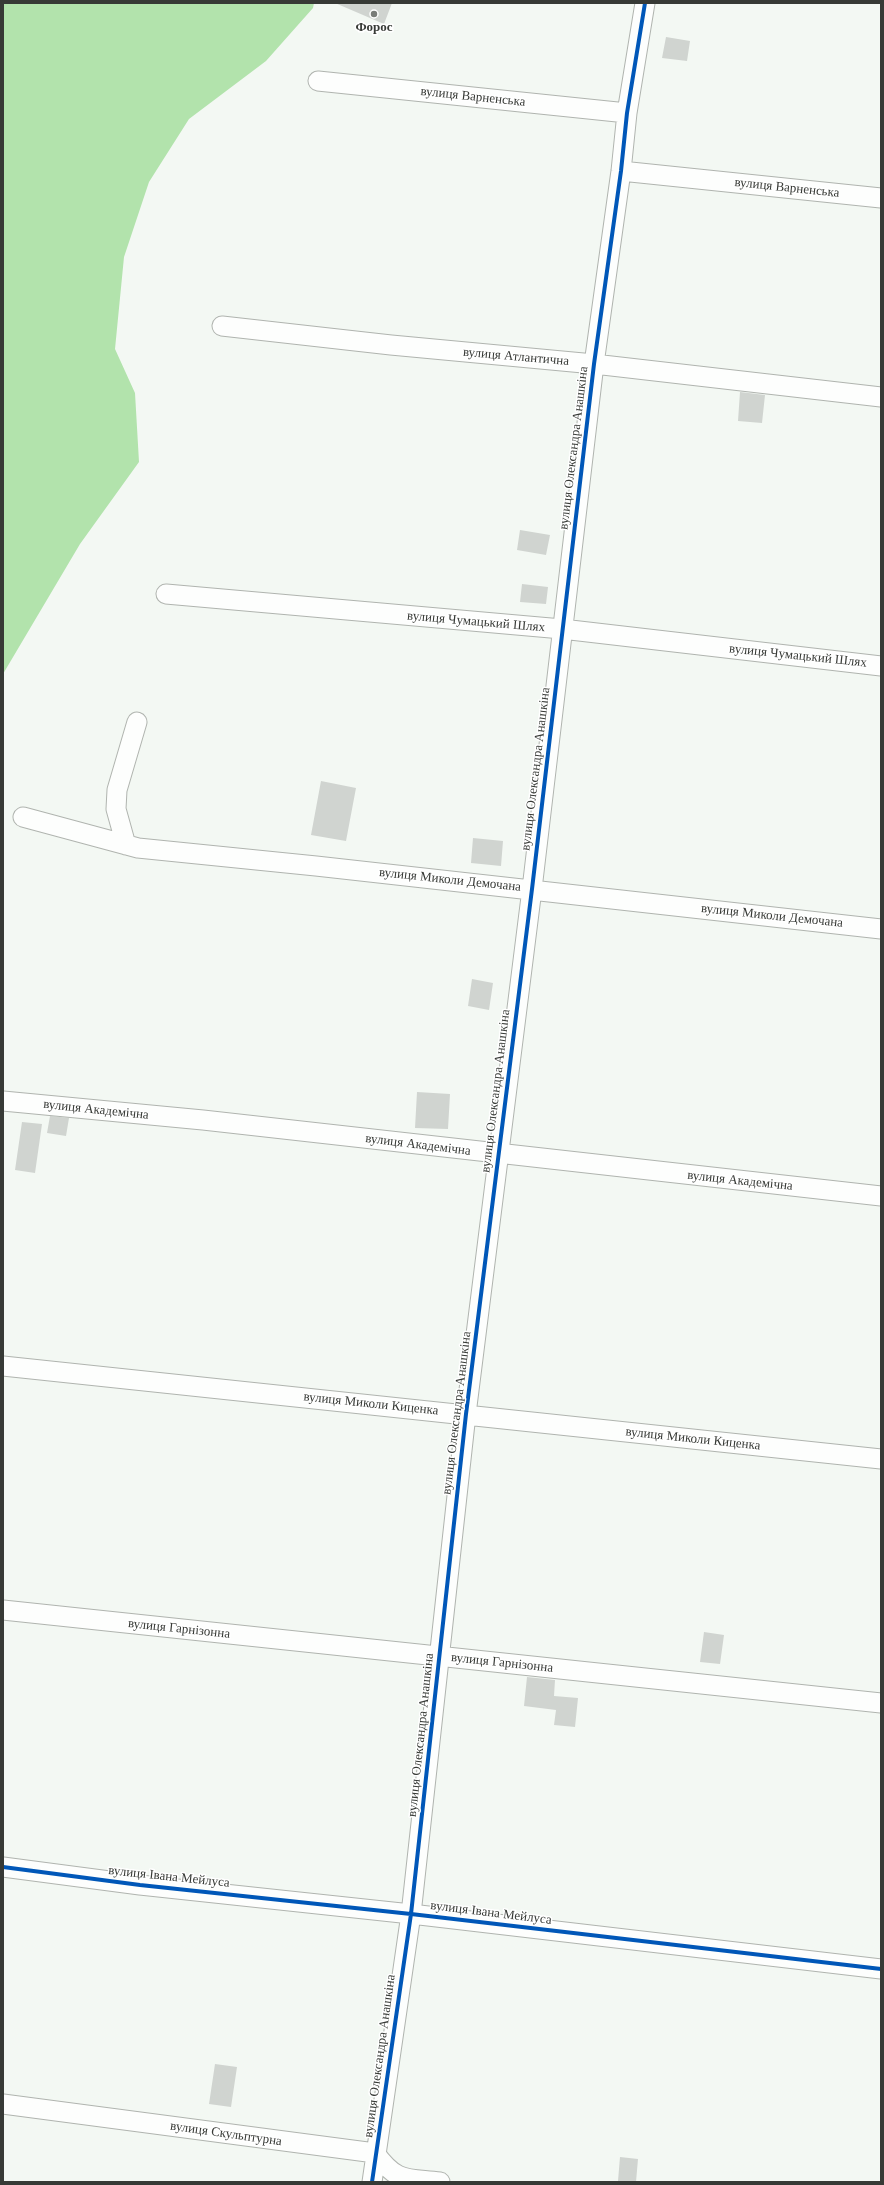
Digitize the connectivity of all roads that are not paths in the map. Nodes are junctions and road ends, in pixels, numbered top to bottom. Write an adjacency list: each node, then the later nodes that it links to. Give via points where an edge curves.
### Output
1 (645, 3): 3 (street, вулиця Олександра Анашкіна)
2 (318, 81): 3 (street, вулиця Варненська)
3 (627, 113): 4 (street, вулиця Олександра Анашкіна)
4 (621, 171): 5 (street, вулиця Варненська); 7 (street, вулиця Олександра Анашкіна)
5 (881, 198)
6 (222, 326): 7 (street, вулиця Атлантична)
7 (594, 364): 8 (street, вулиця Атлантична); 10 (street, вулиця Олександра Анашкіна)
8 (881, 397)
9 (166, 594): 10 (street, вулиця Чумацький Шлях)
10 (562, 629): 11 (street, вулиця Чумацький Шлях); 15 (street, вулиця Олександра Анашкіна)
11 (881, 666)
12 (137, 722): 14 (street, via 116,790 116,809)
13 (23, 817): 14 (street, вулиця Миколи Демочана)
14 (126, 845): 15 (street, вулиця Миколи Демочана)
15 (532, 889): 16 (street, вулиця Миколи Демочана); 18 (street, вулиця Олександра Анашкіна)
16 (881, 928)
17 (3, 1101): 18 (street, вулиця Академічна, via 203,1120)
18 (498, 1155): 19 (street, вулиця Академічна); 21 (street, вулиця Олександра Анашкіна)
19 (881, 1196)
20 (3, 1366): 21 (street, вулиця Миколи Киценка)
21 (466, 1414): 22 (street, вулиця Миколи Киценка); 24 (street, вулиця Олександра Анашкіна)
22 (881, 1459)
23 (3, 1610): 24 (street, вулиця Гарнізонна)
24 (440, 1657): 25 (street, вулиця Гарнізонна); 27 (street, вулиця Олександра Анашкіна)
25 (881, 1703)
26 (3, 1867): 27 (street, вулиця Івана Мейлуса, via 140,1885)
27 (411, 1914): 28 (street, вулиця Івана Мейлуса); 30 (street, вулиця Олександра Анашкіна)
28 (881, 1969)
29 (3, 2104): 30 (street, вулиця Скульптурна)
30 (375, 2153): 31 (street, вулиця Олександра Анашкіна); 32 (street, via 388,2170 401,2178)
31 (372, 2182)
32 (440, 2182)

